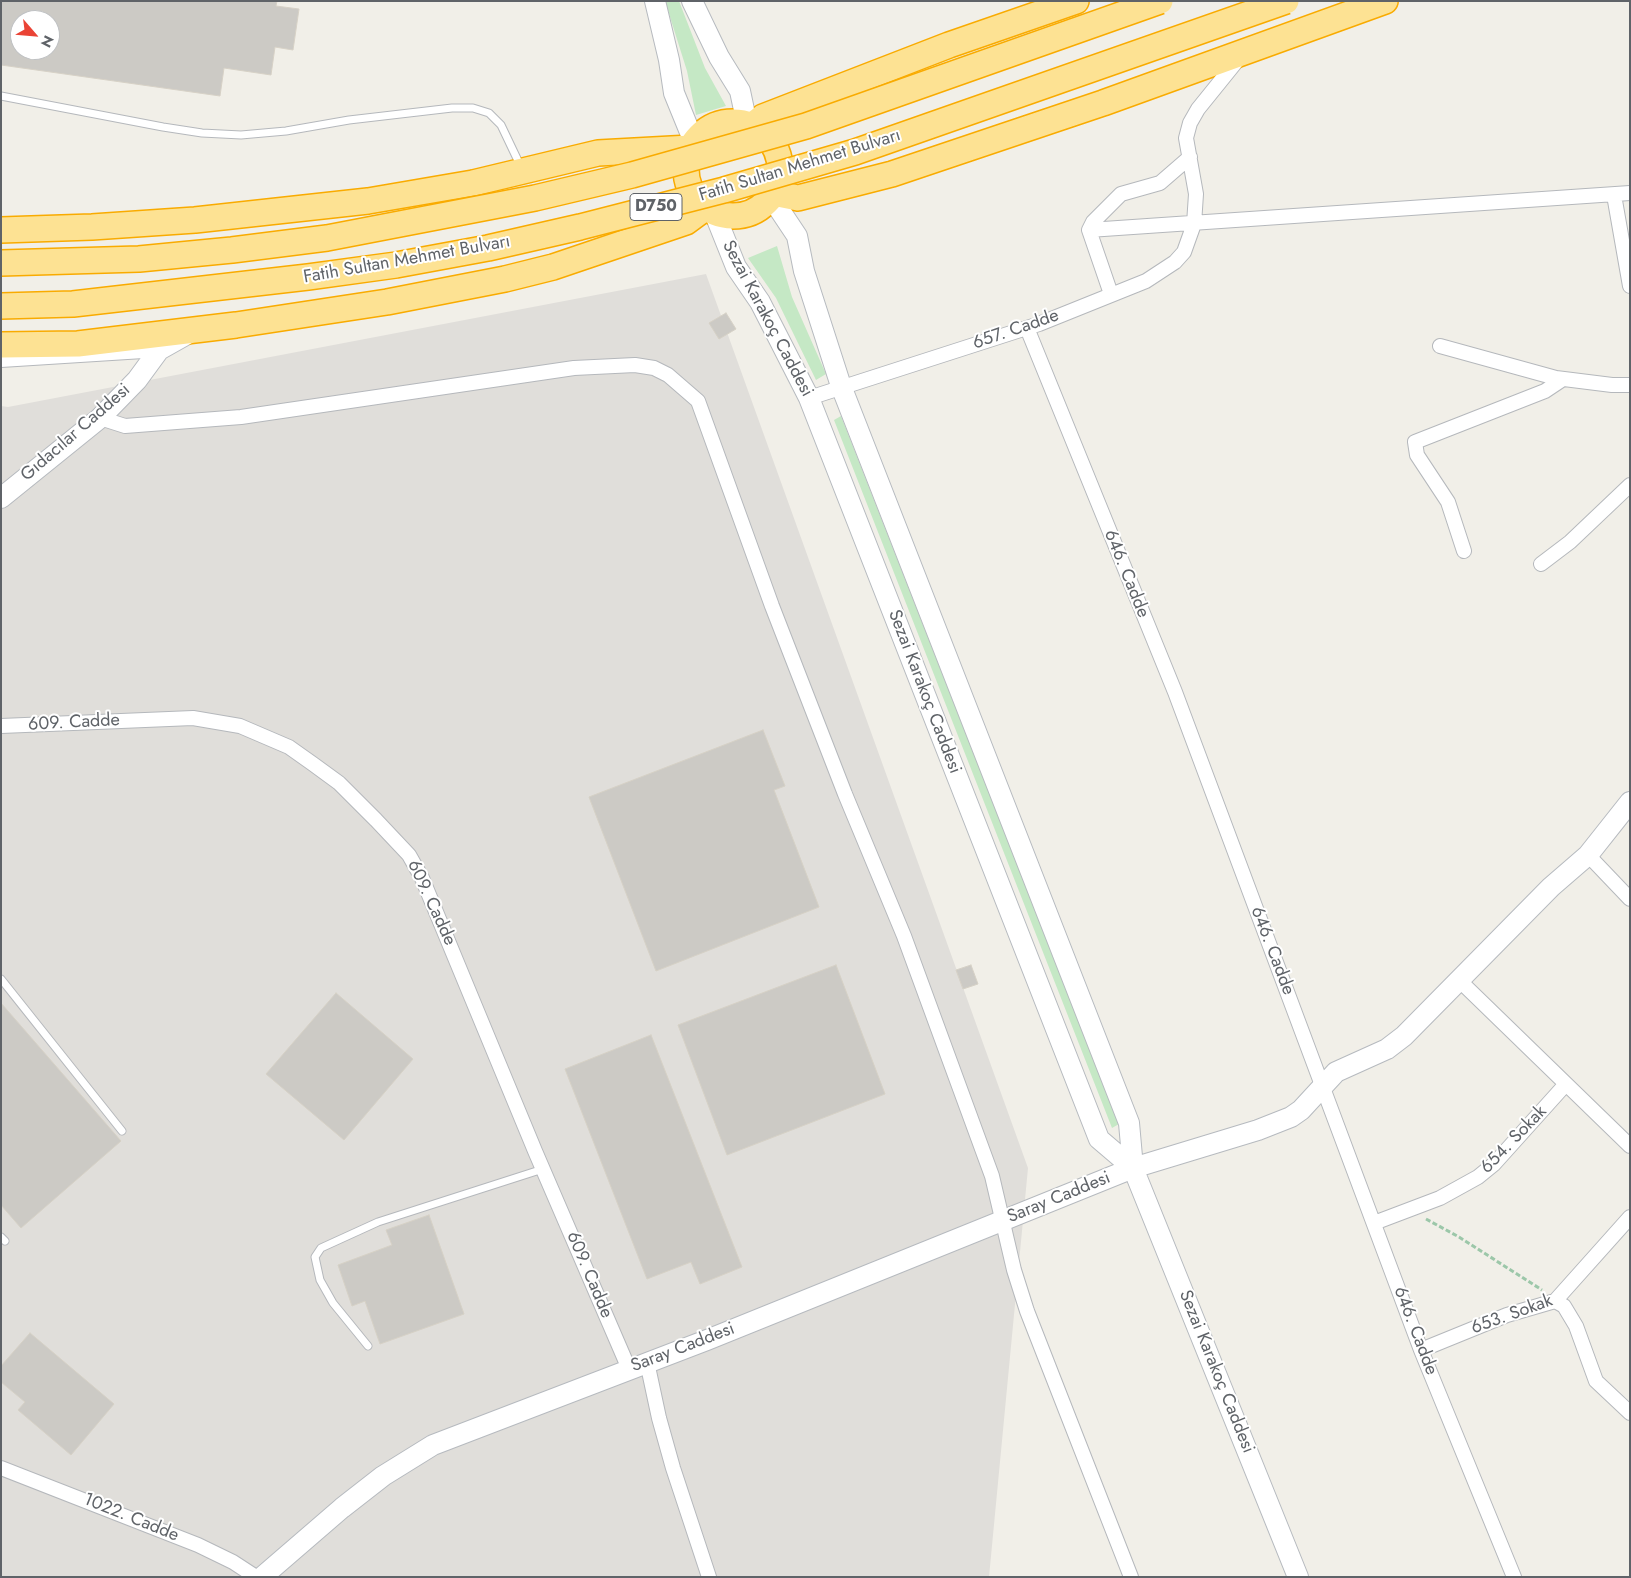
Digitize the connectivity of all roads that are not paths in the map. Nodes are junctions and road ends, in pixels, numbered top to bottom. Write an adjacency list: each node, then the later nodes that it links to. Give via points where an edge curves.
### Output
1 (655, 1): 10 (street, via 674,93)
2 (692, 1): 9 (street, via 719,57 740,91)
3 (1076, 1): 9 (highway, via 940,48)
4 (1160, 1): 20 (highway, Fatih Sultan Mehmet Bulvarı / D750, bridge, via 806,126 632,175 535,198 346,235 232,250 139,258)
5 (1286, 1): 23 (highway, Fatih Sultan Mehmet Bulvarı / D750, bridge, via 855,152 580,227 451,255 318,276 73,304)
6 (1385, 1): 7 (highway)
7 (1244, 52): 11 (street, 657. Cadde, via 1190,123 1186,138); 14 (highway, via 884,176 798,198)
8 (1, 96): 12 (lane, via 163,127 240,135 473,108 489,113 501,125)
9 (749, 125): 10 (highway, via 732,121 717,124 704,131); 14 (highway, via 761,131 778,155 780,170)
10 (692, 145): 12 (highway, via 598,153); 16 (highway, via 687,155 687,184 694,198)
11 (1190, 157): 17 (street, 657. Cadde, via 1196,194); 19 (street, via 1160,183 1120,194 1098,216)
12 (523, 172): 18 (highway, via 358,202 195,220)
13 (1630, 193): 15 (street)
14 (772, 195): 16 (highway, via 748,214 733,217); 32 (street, Sezai Karakoç Caddesi, via 797,236 804,271)
15 (1614, 195): 17 (street); 21 (street)
16 (710, 210): 25 (highway, via 686,222 553,267 505,279 387,302); 33 (street, Sezai Karakoç Caddesi, via 736,267 760,302)
17 (1194, 224): 19 (street); 22 (street, 657. Cadde, via 1184,252 1176,262 1146,280)
18 (1, 230)
19 (1090, 230): 22 (street)
20 (1, 263)
21 (1630, 286)
22 (1111, 294): 24 (street, 657. Cadde)
23 (1, 306)
24 (1027, 328): 32 (street, 657. Cadde); 45 (street, 646. Cadde, via 1175,692)
25 (195, 330): 26 (highway, via 78,344); 28 (street, Gıdacılar Caddesi)
26 (1, 346)
27 (1440, 346): 30 (street)
28 (159, 350): 29 (street); 34 (street, Gıdacılar Caddesi, via 137,380)
29 (1, 360)
30 (1563, 379): 31 (street, via 1612,386); 37 (street, via 1545,392 1415,442 1417,455 1448,502)
31 (1630, 385)
32 (841, 386): 33 (street, 657. Cadde); 49 (street, Sezai Karakoç Caddesi, via 1129,1122)
33 (809, 398): 49 (street, Sezai Karakoç Caddesi, via 1099,1139)
34 (100, 418): 36 (street, Gıdacılar Caddesi); 52 (street, via 125,426 242,417 591,367 634,365 654,368 682,386 698,401 772,606 904,936 992,1176)
35 (1630, 485): 38 (street, via 1570,542)
36 (1, 498)
37 (1464, 551)
38 (1541, 564)
39 (1, 726): 50 (street, 609. Cadde, via 155,718 214,720 240,726 289,748 339,783 409,855 422,878)
40 (1630, 802): 41 (street, Saray Caddesi)
41 (1588, 855): 42 (street); 44 (street, Saray Caddesi, via 1551,887)
42 (1630, 899)
43 (1, 979): 47 (lane)
44 (1460, 981): 45 (street, Saray Caddesi, via 1387,1049 1336,1072); 46 (street)
45 (1323, 1084): 49 (street, Saray Caddesi, via 1291,1117); 53 (street, 646. Cadde)
46 (1565, 1085): 48 (street); 53 (street, 654. Sokak, via 1494,1164 1478,1177 1440,1198)
47 (122, 1131)
48 (1630, 1146)
49 (1133, 1168): 52 (street, Saray Caddesi); 64 (street, Sezai Karakoç Caddesi)
50 (543, 1169): 55 (lane, via 378,1222 321,1248 315,1257 320,1280 333,1303); 57 (street, 609. Cadde)
51 (1630, 1217): 54 (street, 653. Sokak)
52 (1002, 1221): 57 (street, Saray Caddesi); 63 (street, via 1026,1311)
53 (1374, 1223): 56 (street, 646. Cadde)
54 (1555, 1301): 56 (street, 653. Sokak, via 1508,1315); 58 (street, via 1564,1306 1576,1326 1596,1381)
55 (368, 1346)
56 (1421, 1350): 65 (street, 646. Cadde)
57 (638, 1366): 61 (street, Saray Caddesi, via 433,1445 383,1476); 62 (street, 609. Cadde, via 659,1418)
58 (1630, 1413)
59 (1, 1468): 60 (street, 1022. Cadde, via 198,1545)
60 (256, 1577)
61 (262, 1577)
62 (709, 1577)
63 (1131, 1577)
64 (1298, 1577)
65 (1514, 1577)

